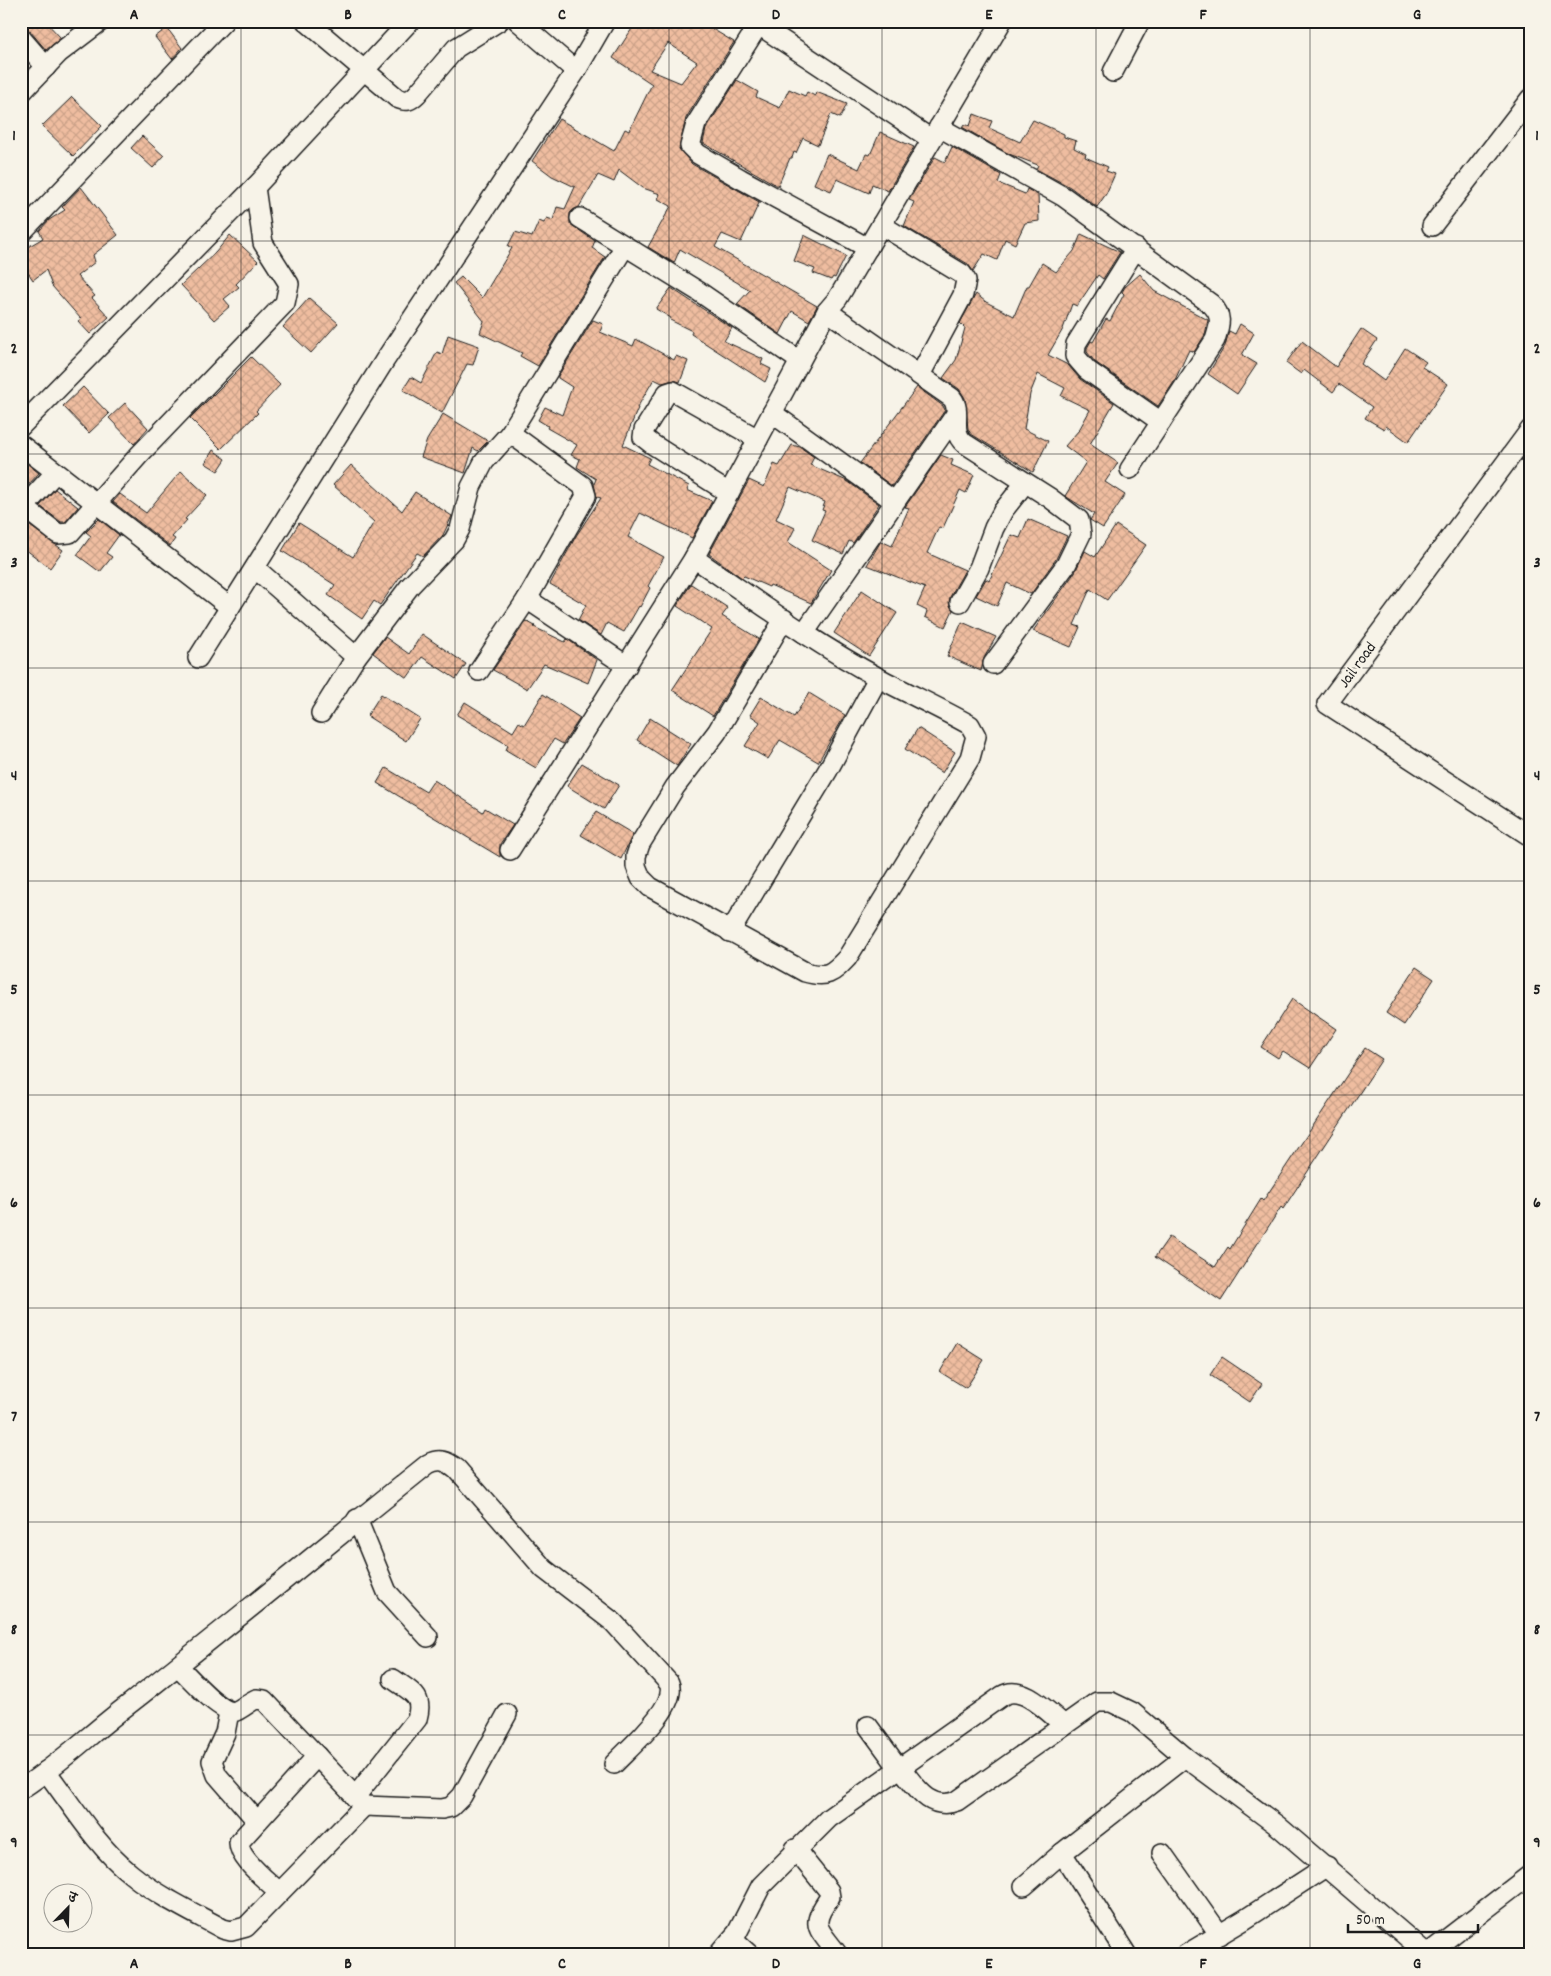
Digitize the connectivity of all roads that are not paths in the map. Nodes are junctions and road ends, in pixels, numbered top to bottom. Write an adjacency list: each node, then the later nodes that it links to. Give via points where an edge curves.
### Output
1 (101, 21): 12 (street)
2 (224, 21): 23 (street)
3 (306, 21): 13 (street)
4 (410, 21): 13 (street)
5 (499, 21): 13 (street, via 456,48 411,100 397,98)
6 (518, 21): 14 (street)
7 (605, 21): 14 (street)
8 (1002, 21): 18 (street)
9 (1140, 21): 15 (street)
10 (760, 23): 18 (street); 25 (street, via 696,124 690,146 698,154)
11 (21, 38): 12 (street)
12 (46, 67): 16 (street)
13 (365, 70): 19 (street)
14 (576, 71): 46 (street, via 385,360)
15 (1113, 72)
16 (21, 93)
17 (1530, 99): 22 (street)
18 (935, 133): 21 (street); 26 (street, via 1064,198)
19 (255, 187): 33 (street); 43 (street, via 263,243 289,284 285,303)
20 (580, 218): 24 (street)
21 (881, 225): 25 (street); 29 (street, via 962,274 966,280 963,295)
22 (1432, 226)
23 (21, 233)
24 (625, 246): 28 (street); 35 (street)
25 (868, 248): 27 (street)
26 (1136, 248): 32 (street, via 1219,312 1220,323 1215,340); 32 (street, via 1076,344 1075,356 1087,370)
27 (827, 311): 28 (street); 29 (street)
28 (800, 361): 30 (street)
29 (920, 375): 31 (street, via 952,398 956,403)
30 (772, 413): 36 (street); 42 (street)
31 (956, 414): 40 (street, via 959,439); 42 (street)
32 (1161, 422): 38 (street)
33 (21, 426)
34 (1530, 430): 59 (street, Jail road, via 1327,704)
35 (510, 432): 47 (street, via 583,486 586,496); 52 (street, via 484,462 471,487 454,540 410,586)
36 (758, 439): 41 (street); 41 (street, via 673,391 666,393 644,430 646,440)
37 (21, 445): 39 (street)
38 (1130, 469)
39 (56, 472): 43 (street); 44 (street)
40 (1025, 482): 48 (street, via 1003,510 979,568); 54 (street, via 1074,514 1079,520 1081,534 1058,576)
41 (729, 493): 45 (street)
42 (894, 501): 51 (street)
43 (95, 502): 44 (street, via 70,533 64,535 51,530); 49 (street)
44 (23, 506)
45 (694, 558): 50 (street); 55 (street)
46 (255, 568): 49 (street); 52 (street)
47 (526, 599): 55 (street); 56 (street)
48 (960, 602)
49 (230, 607): 53 (street)
50 (784, 620): 51 (street); 61 (street, via 717,732 666,800 636,856 641,878 650,887)
51 (804, 633): 57 (street)
52 (356, 657): 58 (street)
53 (198, 658)
54 (994, 664)
55 (627, 666): 60 (street)
56 (479, 671)
57 (878, 678): 61 (street, via 828,770); 61 (street, via 970,725 976,736 970,758 838,968 818,976 805,972)
58 (321, 713)
59 (1530, 836)
60 (510, 850)
61 (730, 932)
62 (357, 1519): 63 (street, via 387,1592); 64 (street); 72 (street, via 428,1464 442,1460 457,1469 544,1569 613,1622 669,1683 671,1696 666,1705 644,1734)
63 (428, 1637)
64 (178, 1666): 66 (street); 74 (street)
65 (393, 1679): 76 (street, via 417,1696 420,1704 417,1719)
66 (229, 1712): 70 (street, via 256,1698 264,1700); 77 (street, via 225,1733 212,1761 217,1775)
67 (507, 1714): 76 (street, via 462,1796 451,1807 442,1809)
68 (1064, 1725): 71 (street, via 1096,1702 1111,1702 1132,1712); 73 (street, via 1029,1698 1007,1692); 73 (street, via 957,1801 948,1804 933,1802 924,1796)
69 (868, 1726): 73 (street)
70 (317, 1756): 76 (street); 77 (street)
71 (1185, 1757): 79 (street); 81 (street)
72 (614, 1764)
73 (900, 1767): 78 (street, via 829,1818)
74 (46, 1771): 75 (street); 84 (street, via 103,1845 130,1873 222,1929 246,1927)
75 (21, 1790)
76 (360, 1801): 84 (street)
77 (257, 1821): 84 (street, via 243,1836 239,1849 243,1857)
78 (796, 1849): 86 (street, via 761,1886); 90 (street, via 830,1891 817,1921)
79 (1062, 1853): 83 (street); 91 (street)
80 (1162, 1853): 85 (street)
81 (1327, 1866): 85 (street); 87 (street)
82 (1530, 1875): 87 (street)
83 (1024, 1886)
84 (280, 1892)
85 (1220, 1935): 92 (street)
86 (732, 1938): 88 (street); 89 (street)
87 (1426, 1954)
88 (718, 1955)
89 (750, 1955)
90 (838, 1955)
91 (1127, 1955)
92 (1185, 1955)

